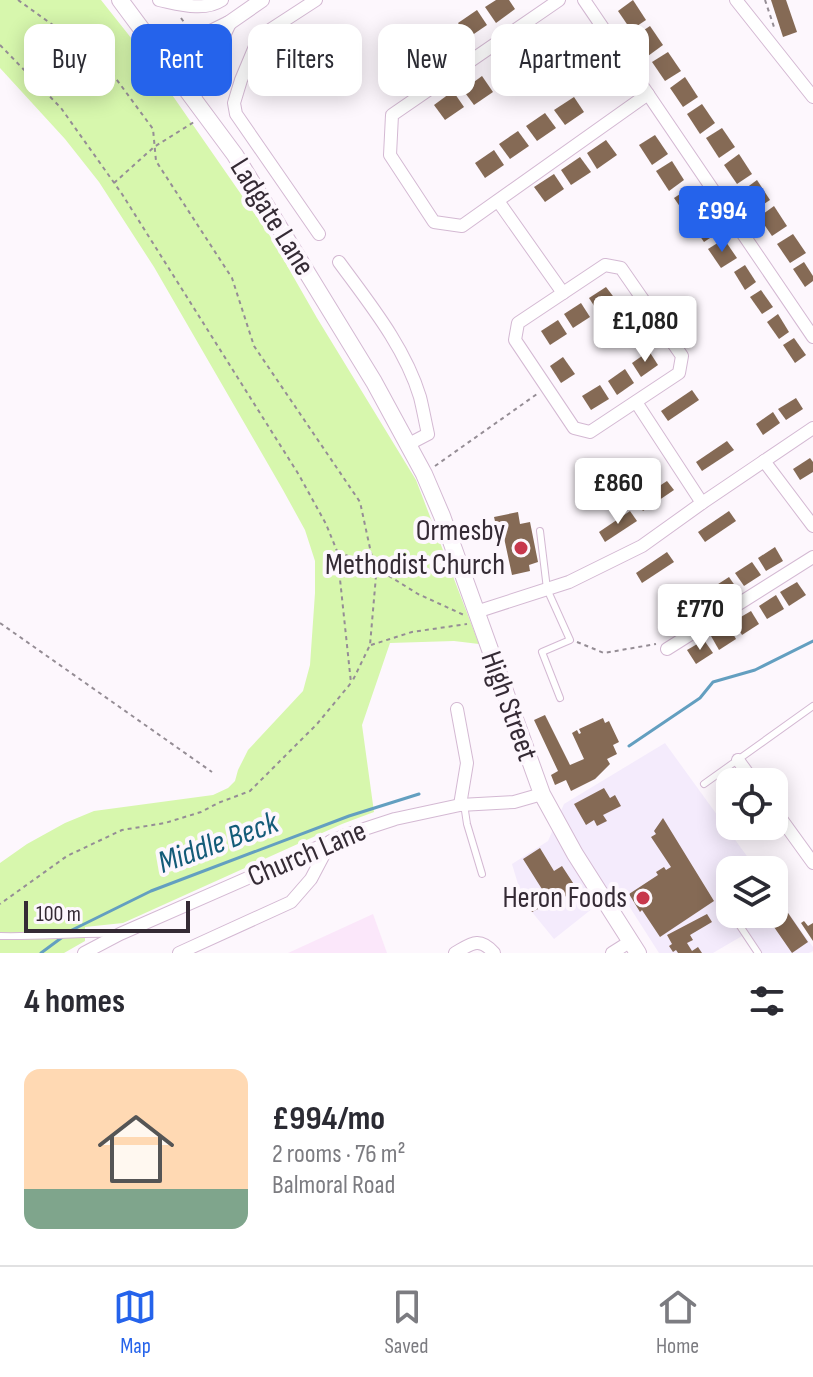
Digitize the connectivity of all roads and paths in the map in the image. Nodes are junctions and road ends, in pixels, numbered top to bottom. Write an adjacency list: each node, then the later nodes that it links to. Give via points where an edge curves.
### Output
1 (18, 0): 27 (path, via 103,61 153,129)
2 (120, 0): 16 (main road, Ladgate Lane)
3 (159, 0): 4 (street, via 204,7)
4 (222, 0)
5 (262, 0): 15 (street)
6 (316, 0): 30 (street, via 259,37 234,103 236,114)
7 (559, 0): 29 (street, via 392,115 390,155 434,222 462,226)
8 (584, 0): 17 (street)
9 (736, 0): 24 (street)
10 (773, 6): 11 (path)
11 (767, 7)
12 (775, 14): 13 (path)
13 (770, 16)
14 (778, 22): 18 (path)
15 (229, 23): 25 (street)
16 (138, 24)
17 (600, 24)
18 (773, 24)
19 (781, 30): 20 (path)
20 (775, 31)
21 (0, 45): 28 (path, via 61,108)
22 (649, 95): 33 (street)
23 (645, 96): 29 (street)
24 (813, 97)
25 (193, 98): 26 (main road, Ladgate Lane)
26 (205, 114): 27 (path); 37 (main road, Ladgate Lane, via 374,382)
27 (154, 147): 28 (path); 45 (path, via 156,161 232,278 254,346 360,502)
28 (114, 183): 43 (path, via 299,475)
29 (498, 201): 32 (street)
30 (319, 234)
31 (339, 262): 37 (street, via 402,355 419,395 428,434)
32 (563, 293): 34 (street, via 518,323 515,340); 35 (street, via 605,265 621,268 682,356 679,373)
33 (813, 337)
34 (546, 388): 35 (street, via 574,428 590,432); 39 (path)
35 (636, 402): 40 (street)
36 (813, 428): 38 (street)
37 (407, 445): 39 (main road, High Street)
38 (764, 461): 40 (street); 41 (street)
39 (424, 474): 47 (main road, High Street)
40 (702, 503): 46 (street, via 642,546)
41 (813, 526)
42 (540, 531): 46 (lane)
43 (337, 551): 45 (path); 52 (path)
44 (813, 557): 51 (street)
45 (373, 566): 47 (path, via 418,594); 50 (path)
46 (547, 589): 47 (street); 49 (lane)
47 (478, 617): 50 (path); 60 (main road, High Street)
48 (0, 623): 58 (path)
49 (570, 640): 51 (path, via 604,653 659,643); 53 (lane, via 542,652)
50 (370, 645): 52 (path)
51 (667, 649)
52 (351, 683): 66 (path, via 250,791 165,823 122,830 67,856)
53 (560, 698)
54 (813, 706): 56 (lane)
55 (457, 709): 61 (street, via 467,763)
56 (738, 760): 57 (street); 59 (lane)
57 (744, 768)
58 (212, 772)
59 (704, 784)
60 (542, 794): 61 (street, Church Lane, via 514,802); 70 (main road, High Street)
61 (462, 804): 63 (street, Church Lane); 65 (lane)
62 (788, 828): 64 (street)
63 (331, 841): 68 (street, Church Lane); 72 (street, via 311,879 291,902)
64 (813, 863)
65 (482, 874)
66 (0, 904)
67 (741, 928): 76 (lane)
68 (120, 934): 69 (lane); 71 (street, Church Lane)
69 (0, 936)
70 (634, 947): 75 (street)
71 (84, 953)
72 (179, 953)
73 (455, 953): 74 (street, via 479,942)
74 (494, 953)
75 (612, 953)
76 (758, 953)

